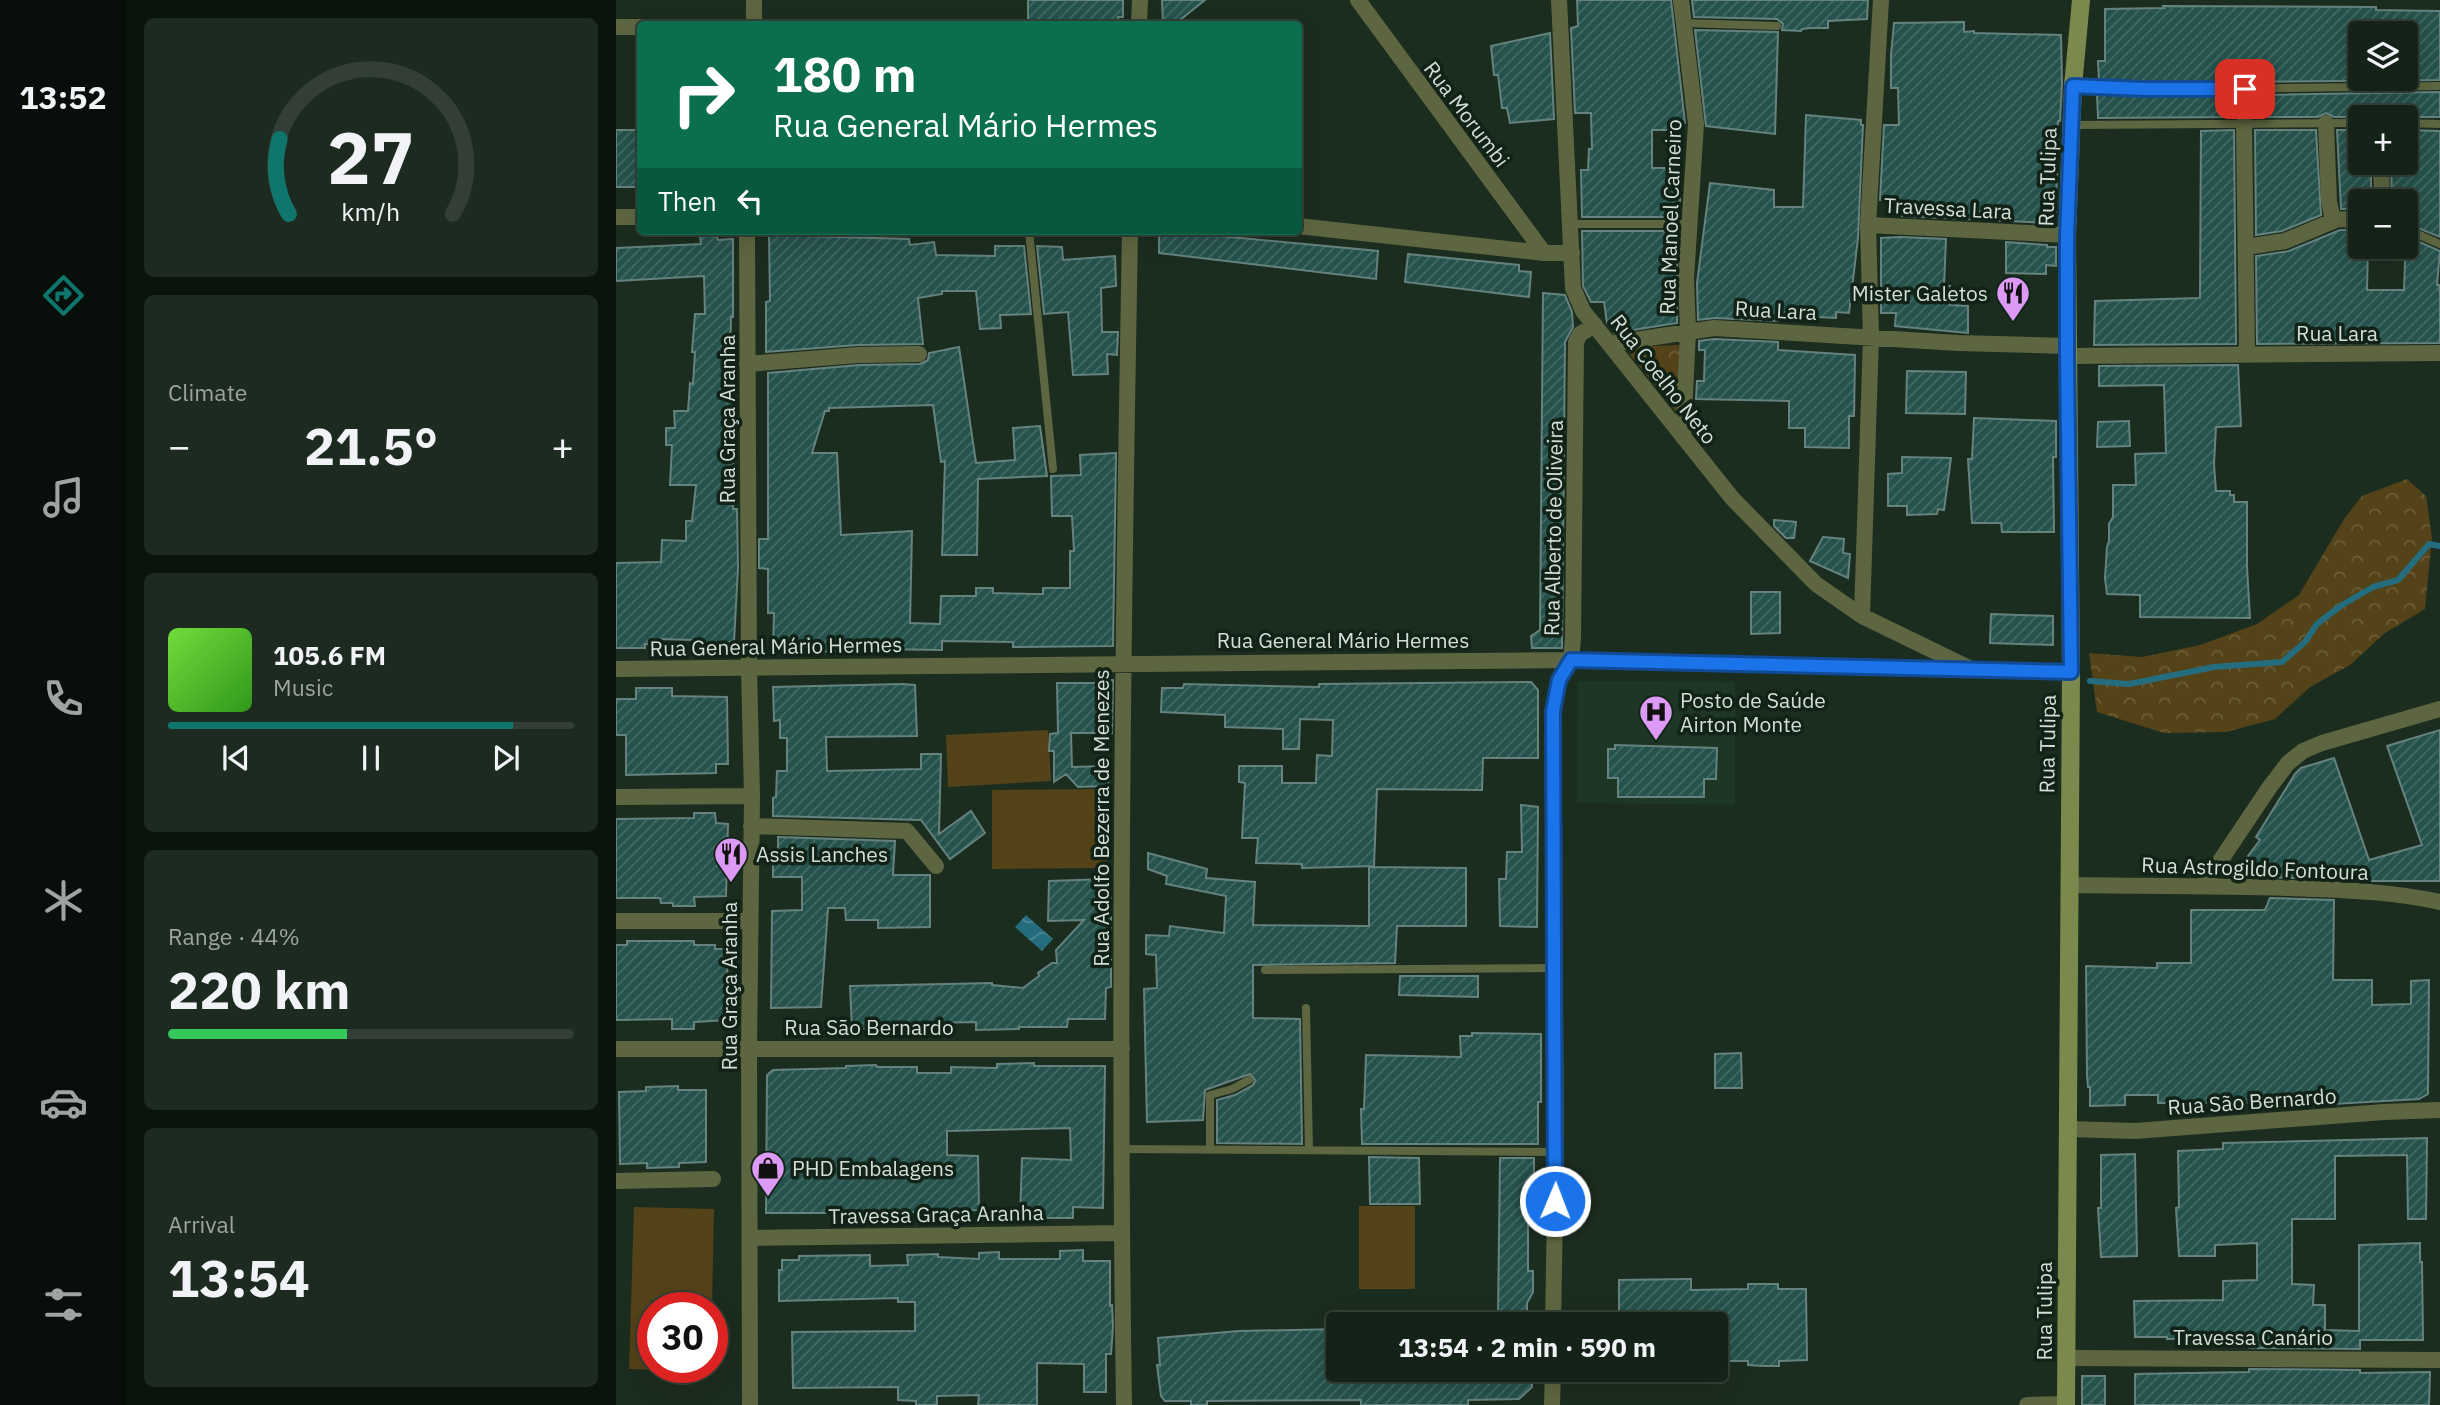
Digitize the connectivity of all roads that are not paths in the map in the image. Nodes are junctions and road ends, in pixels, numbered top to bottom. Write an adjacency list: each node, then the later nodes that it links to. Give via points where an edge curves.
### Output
1 (754, 0): 8 (street)
2 (1140, 0): 9 (street)
3 (1358, 0): 37 (street, Rua Morumbi)
4 (1559, 0): 26 (street)
5 (1681, 0): 10 (street, Rua Manoel Carneiro)
6 (1881, 0): 28 (street)
7 (2081, 0): 14 (street, Rua Tulipa)
8 (754, 21)
9 (1139, 21)
10 (1684, 23): 11 (lane); 27 (street, Rua Manoel Carneiro, via 1696,124)
11 (1777, 26)
12 (616, 27): 13 (street)
13 (637, 27)
14 (2073, 86): 15 (lane); 21 (street, Rua Tulipa)
15 (2439, 86)
16 (2348, 122): 18 (lane)
17 (2244, 123): 18 (lane); 21 (lane); 36 (street)
18 (2326, 123): 25 (street)
19 (2418, 123): 20 (lane)
20 (2440, 124)
21 (2072, 125): 34 (street, Rua Tulipa)
22 (616, 218): 23 (street)
23 (637, 218)
24 (2348, 220): 25 (street)
25 (2333, 221): 36 (street, via 2285,241)
26 (1570, 224): 27 (lane); 38 (street)
27 (1690, 224): 40 (street, Rua Manoel Carneiro)
28 (1868, 225): 34 (street, Travessa Lara); 41 (street)
29 (1302, 226): 37 (street)
30 (2418, 234): 35 (lane)
31 (747, 235): 47 (street, Rua Graça Aranha)
32 (1030, 235): 49 (lane)
33 (1130, 235): 52 (street, Rua Adolfo Bezerra de Menezes)
34 (2067, 236): 43 (street, Rua Tulipa)
35 (2440, 244)
36 (2246, 247): 46 (street)
37 (1544, 253): 38 (street)
38 (1572, 253): 39 (street, Rua Coelho Neto, via 1573,288)
39 (1595, 325): 42 (street, Rua Coelho Neto); 51 (street, Rua Alberto de Oliveira, via 1576,342)
40 (1688, 331): 41 (street, Rua Lara, via 1714,328); 42 (street, Rua Lara); 48 (street, Rua Manoel Carneiro)
41 (1871, 337): 43 (street, Rua Lara); 50 (street)
42 (1609, 344): 48 (street, Rua Coelho Neto)
43 (2067, 351): 46 (street, Rua Lara); 56 (street, Rua Tulipa)
44 (2440, 353): 46 (street, Rua Lara)
45 (919, 355): 47 (street)
46 (2247, 355)
47 (747, 363): 53 (street, Rua Graça Aranha)
48 (1683, 437): 50 (street, Rua Coelho Neto, via 1732,498 1816,584)
49 (1053, 469)
50 (1862, 616): 55 (street, Rua Coelho Neto)
51 (1571, 660): 52 (street, Rua General Mário Hermes); 55 (street, Rua General Mário Hermes); 67 (street, Rua Alberto de Oliveira, via 1559,680 1553,711)
52 (1122, 663): 53 (street, Rua General Mário Hermes); 72 (street, Rua Adolfo Bezerra de Menezes)
53 (749, 668): 54 (street, Rua General Mário Hermes); 58 (street, Rua Graça Aranha)
54 (616, 669)
55 (1976, 671): 56 (street, Rua General Mário Hermes)
56 (2071, 672): 62 (street, Rua Tulipa)
57 (2440, 709): 63 (street, via 2303,751 2269,788)
58 (752, 796): 59 (street); 60 (street, Rua Graça Aranha)
59 (616, 797)
60 (751, 826): 61 (street, via 907,831); 65 (street, Rua Graça Aranha)
61 (936, 866)
62 (2069, 885): 63 (street, Rua Astrogildo Fontoura); 75 (street, Rua Tulipa)
63 (2204, 885): 64 (street, Rua Astrogildo Fontoura, via 2363,891)
64 (2440, 902)
65 (750, 920): 66 (street); 70 (street, Rua Graça Aranha)
66 (616, 921)
67 (1555, 968): 68 (lane); 79 (street, Rua Alberto de Oliveira)
68 (1265, 970)
69 (1306, 1008): 78 (lane)
70 (749, 1048): 71 (street, Rua São Bernardo); 72 (street, Rua São Bernardo); 83 (street, Rua Graça Aranha)
71 (616, 1049)
72 (1122, 1049): 76 (street, Rua Adolfo Bezerra de Menezes)
73 (1250, 1080): 77 (lane, via 1210,1095)
74 (2440, 1111): 75 (street, Rua São Bernardo, via 2136,1131)
75 (2067, 1129): 85 (street, Rua Tulipa)
76 (1122, 1149): 77 (lane); 82 (street, Rua Adolfo Bezerra de Menezes)
77 (1210, 1149): 78 (lane)
78 (1309, 1150): 79 (lane)
79 (1556, 1152): 84 (street, Rua Alberto de Oliveira)
80 (713, 1179): 81 (street)
81 (616, 1181)
82 (1121, 1233): 83 (street, Travessa Graça Aranha); 89 (street, Rua Adolfo Bezerra de Menezes)
83 (751, 1238): 88 (street, Rua Graça Aranha)
84 (1553, 1312)
85 (2066, 1358): 86 (street, Travessa Canário); 92 (street, Rua Tulipa)
86 (2440, 1360)
87 (1553, 1382): 90 (street)
88 (750, 1405)
89 (1124, 1405)
90 (1552, 1405)
91 (2027, 1405): 92 (street)
92 (2066, 1405)

